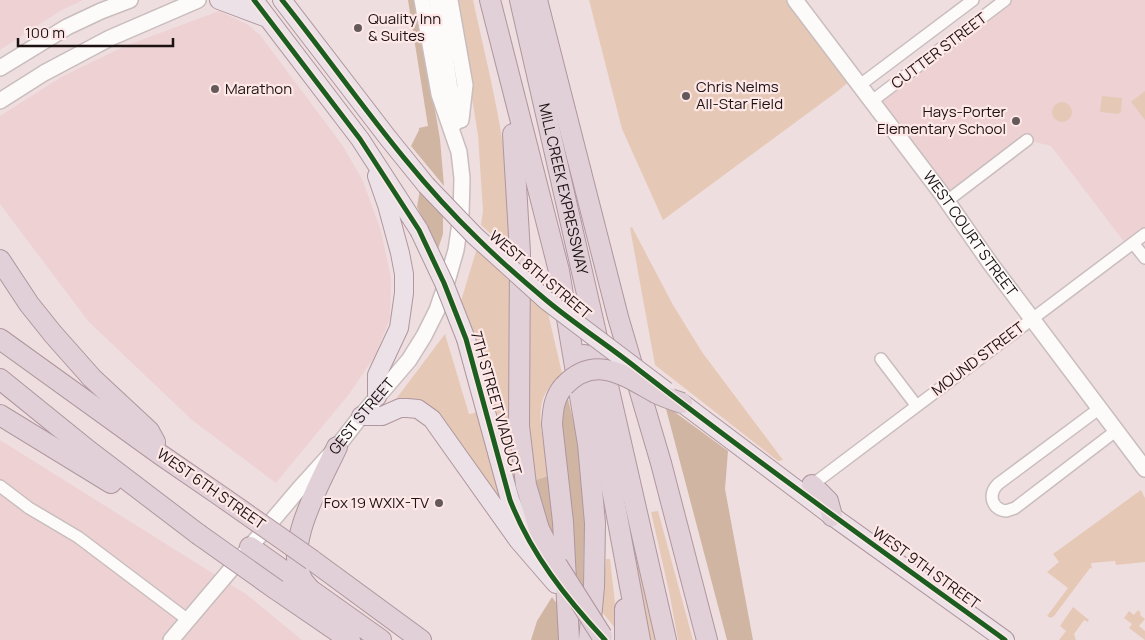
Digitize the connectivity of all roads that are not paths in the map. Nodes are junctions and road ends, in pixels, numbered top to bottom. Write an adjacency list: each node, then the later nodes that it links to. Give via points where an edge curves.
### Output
1 (130, 0): 19 (street, via 67,27)
2 (198, 0): 21 (street, via 95,46)
3 (219, 0): 16 (main road)
4 (254, 0): 16 (main road)
5 (282, 0): 15 (main road, WEST 8TH STREET)
6 (422, 0): 25 (street, GEST STREET, via 439,94)
7 (437, 0): 25 (street)
8 (450, 0): 25 (street, GEST STREET, via 464,85)
9 (490, 0): 18 (highway, MILL CREEK EXPRESSWAY)
10 (520, 0): 64 (highway, MILL CREEK EXPRESSWAY)
11 (537, 0): 65 (highway, via 618,317)
12 (795, 0): 20 (street, WEST COURT STREET)
13 (1005, 0): 17 (street, CUTTER STREET)
14 (967, 2): 17 (street); 20 (street, CUTTER STREET)
15 (294, 7): 37 (main road, WEST 8TH STREET, bridge, via 388,138 426,185 475,236 539,294)
16 (267, 18): 23 (main road)
17 (978, 20): 22 (street, CUTTER STREET)
18 (494, 22): 31 (highway, MILL CREEK EXPRESSWAY); 52 (highway, via 492,47 515,140 520,245 519,426 526,485)
19 (0, 68)
20 (860, 85): 22 (street, WEST COURT STREET)
21 (0, 101)
22 (872, 101): 26 (street, WEST COURT STREET)
23 (360, 139): 36 (main road, via 387,205 404,274 399,328 377,375); 52 (main road, 7TH STREET VIADUCT, bridge, via 419,230 444,283 466,339 510,500 523,531)
24 (1027, 140): 26 (street)
25 (459, 152): 36 (street, GEST STREET, via 461,216 448,278 424,336 409,360)
26 (947, 201): 32 (street, WEST COURT STREET)
27 (1145, 234): 28 (street, MOUND STREET)
28 (1133, 243): 29 (street); 32 (street, MOUND STREET)
29 (1145, 258)
30 (0, 260): 44 (highway, via 29,304 92,378 148,431)
31 (559, 271): 50 (highway, via 593,387); 55 (highway, MILL CREEK EXPRESSWAY, via 588,444 595,523 594,587)
32 (1032, 319): 38 (street, MOUND STREET); 39 (street, WEST COURT STREET)
33 (0, 339): 44 (highway, WEST 6TH STREET)
34 (881, 360): 38 (street)
35 (0, 379): 48 (highway)
36 (377, 397): 41 (street, GEST STREET)
37 (682, 404): 49 (main road, WEST 8TH STREET); 61 (highway, bridge, via 626,375 603,368 572,378 556,398 552,424 563,522)
38 (916, 406): 46 (street, MOUND STREET)
39 (1100, 408): 42 (street, WEST COURT STREET); 42 (street, via 998,484 992,496 995,506 1006,511 1015,508)
40 (0, 415): 48 (highway, via 137,499)
41 (361, 416): 43 (street, GEST STREET); 52 (main road, via 382,416 400,408 418,409 428,416 518,540)
42 (1117, 430): 45 (street, WEST COURT STREET)
43 (337, 447): 51 (street, GEST STREET); 53 (highway, via 308,508 296,560)
44 (161, 455): 60 (highway, WEST 6TH STREET, bridge)
45 (1145, 469)
46 (812, 485): 49 (highway, via 828,501)
47 (0, 486): 54 (street, via 29,508 78,537)
48 (153, 501): 53 (highway, bridge, via 276,590)
49 (832, 516): 66 (main road, WEST 9TH STREET)
50 (621, 535): 62 (highway); 63 (highway)
51 (250, 547): 53 (highway); 54 (street, GEST STREET)
52 (556, 574): 55 (highway, bridge)
53 (311, 602): 57 (highway); 58 (highway); 59 (highway)
54 (188, 620): 56 (street, GEST STREET)
55 (598, 639)
56 (171, 640)
57 (340, 640)
58 (350, 640)
59 (381, 640)
60 (421, 640)
61 (569, 640)
62 (625, 640)
63 (640, 640)
64 (666, 640)
65 (707, 640)
66 (1005, 640)

